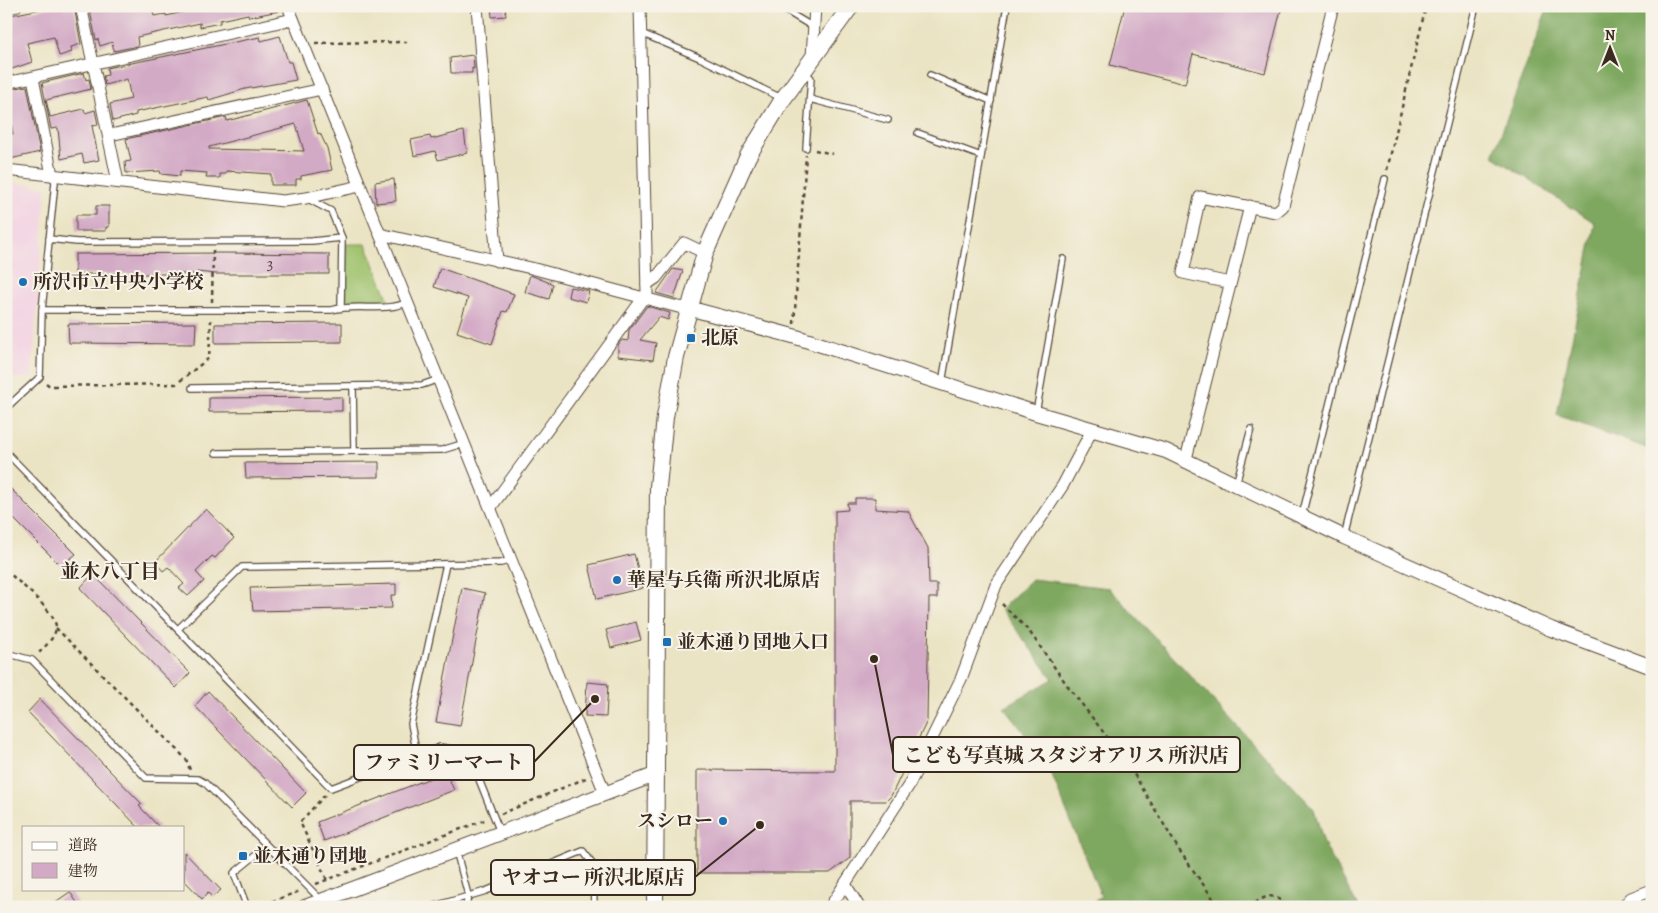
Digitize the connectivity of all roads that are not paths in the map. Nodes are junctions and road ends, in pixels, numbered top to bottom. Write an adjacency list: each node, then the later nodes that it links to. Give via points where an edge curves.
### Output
1 (16, 6): 12 (street)
2 (81, 6): 16 (street)
3 (288, 6): 13 (street)
4 (477, 6): 42 (street)
5 (640, 6): 15 (street)
6 (778, 6): 14 (lane)
7 (815, 6): 14 (street)
8 (851, 6): 17 (main road)
9 (1007, 6): 24 (lane)
10 (1333, 6): 36 (street, via 1283,206 1276,212)
11 (1476, 6): 66 (lane)
12 (6, 8)
13 (293, 19): 16 (street); 21 (street)
14 (814, 27): 17 (street)
15 (641, 34): 22 (lane, via 700,58); 44 (street)
16 (94, 64): 19 (street); 27 (street)
17 (808, 64): 22 (main road); 23 (lane)
18 (930, 75): 24 (lane)
19 (33, 78): 20 (street); 31 (street)
20 (6, 83)
21 (322, 89): 27 (street); 34 (street)
22 (783, 99): 40 (main road, via 748,156)
23 (810, 99): 25 (lane); 28 (lane)
24 (991, 101): 29 (lane)
25 (888, 120)
26 (918, 132): 29 (lane)
27 (110, 135): 33 (street)
28 (806, 148)
29 (981, 156): 51 (lane)
30 (6, 170): 31 (street)
31 (52, 175): 33 (street); 39 (lane, via 55,182)
32 (1385, 179): 65 (lane)
33 (118, 182): 35 (street, via 283,201)
34 (360, 186): 35 (street); 37 (street)
35 (306, 198): 38 (lane, via 331,211)
36 (1250, 206): 43 (street); 43 (street, via 1200,197 1183,273)
37 (380, 234): 42 (street); 46 (street)
38 (342, 238): 39 (lane, via 77,242); 47 (lane)
39 (50, 239): 49 (lane)
40 (705, 253): 44 (street, via 684,243 656,278); 48 (main road)
41 (1063, 260): 55 (lane)
42 (497, 261): 45 (street)
43 (1230, 283): 62 (street)
44 (647, 284): 45 (street)
45 (643, 298): 48 (street); 64 (street)
46 (408, 302): 47 (lane, via 397,308); 50 (street)
47 (341, 308): 49 (lane)
48 (688, 308): 51 (street, via 793,336); 73 (main road, via 671,381 660,461)
49 (42, 310): 54 (lane, via 40,377)
50 (439, 379): 52 (lane, via 422,385); 58 (street)
51 (942, 384): 55 (street)
52 (353, 386): 53 (lane); 59 (lane)
53 (192, 388)
54 (6, 408)
55 (1036, 413): 57 (street)
56 (1251, 429): 63 (lane)
57 (1092, 430): 62 (street); 78 (street, via 1063,484 991,594 961,679 909,785)
58 (465, 443): 59 (lane, via 442,450); 64 (street)
59 (354, 451): 61 (lane)
60 (6, 452): 69 (lane)
61 (216, 453)
62 (1186, 459): 63 (street)
63 (1236, 484): 65 (street)
64 (491, 507): 67 (street)
65 (1302, 516): 66 (street)
66 (1344, 537): 71 (street, via 1551,630)
67 (512, 560): 68 (lane); 74 (street)
68 (446, 564): 69 (lane, via 242,567); 72 (lane, via 411,724)
69 (178, 629): 72 (lane, via 331,788)
70 (6, 656): 76 (lane, via 32,660 146,778 198,779)
71 (1652, 667)
72 (417, 755): 75 (lane, via 440,747 468,752)
73 (657, 774): 74 (street); 87 (main road)
74 (605, 793): 75 (street)
75 (501, 834): 77 (street)
76 (267, 846): 81 (lane); 82 (lane, via 234,873)
77 (456, 850): 80 (lane); 81 (street)
78 (845, 884): 88 (street); 89 (street)
79 (1652, 890): 90 (street, via 1631,898)
80 (468, 895): 84 (lane); 85 (lane); 86 (lane, via 486,891 584,851 593,864)
81 (321, 900): 83 (street)
82 (246, 907)
83 (305, 907)
84 (431, 907)
85 (466, 907)
86 (594, 907)
87 (654, 907)
88 (830, 907)
89 (859, 907)
90 (1623, 907)

